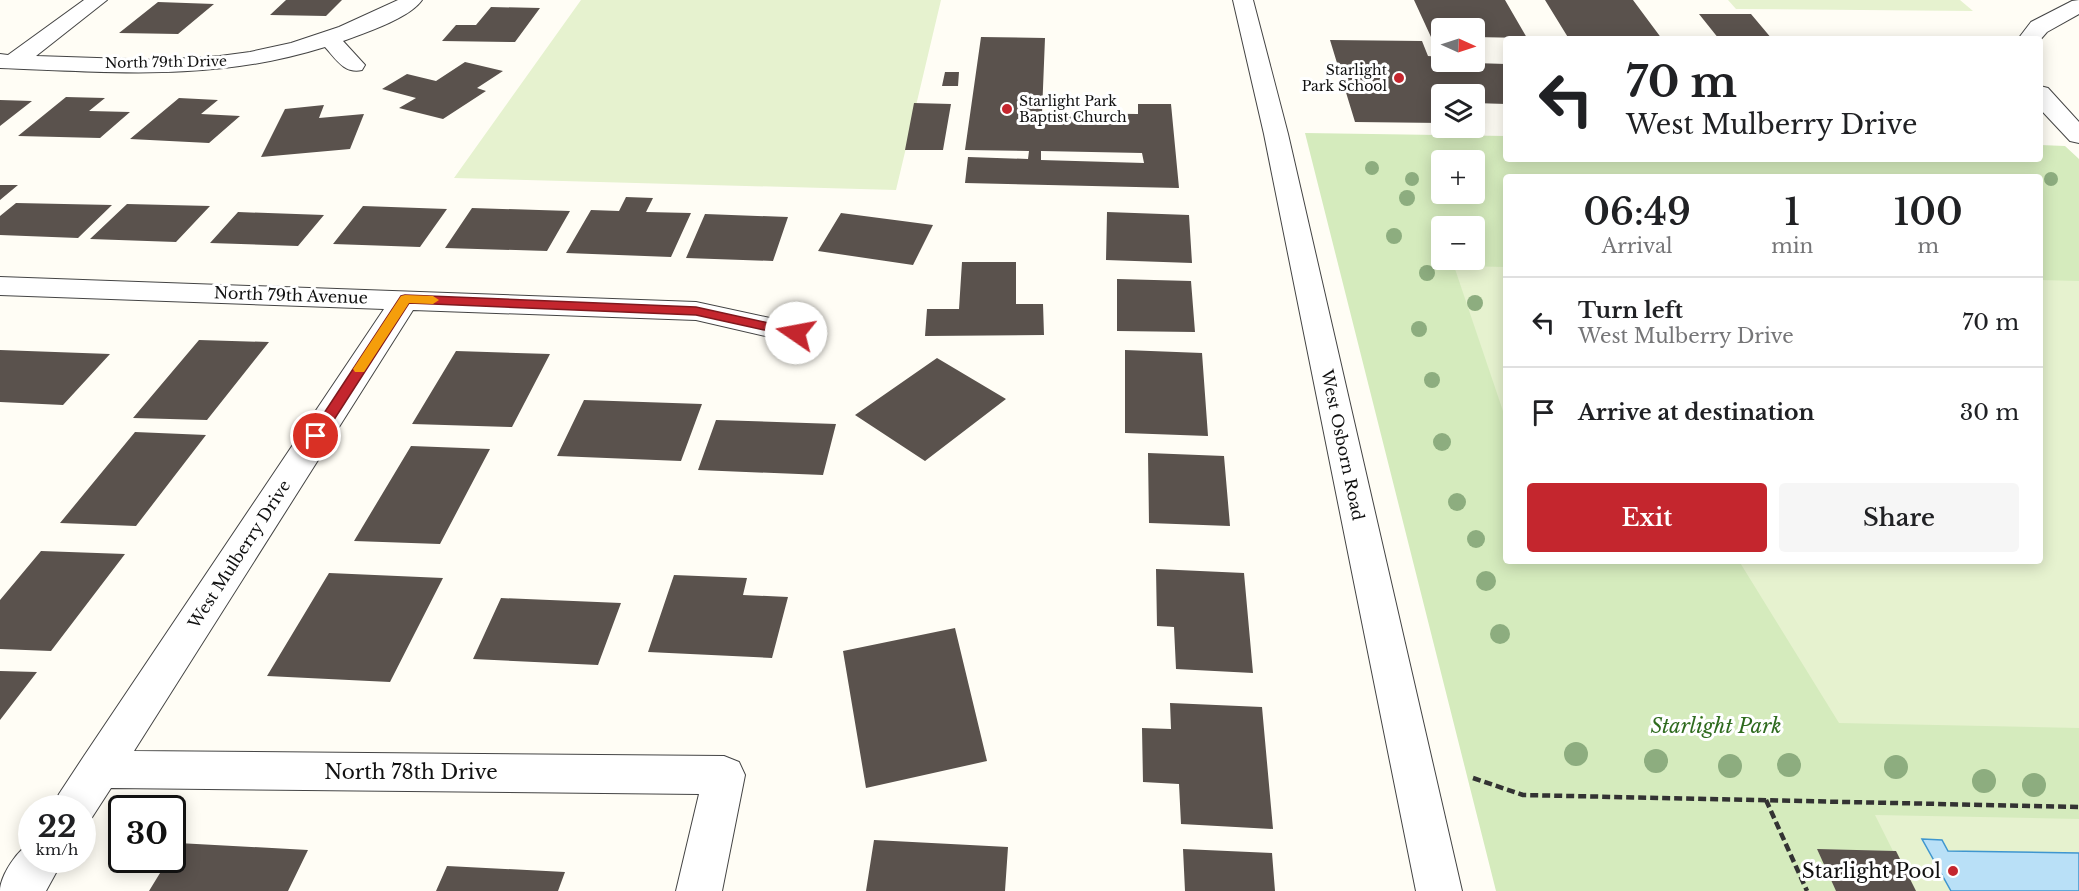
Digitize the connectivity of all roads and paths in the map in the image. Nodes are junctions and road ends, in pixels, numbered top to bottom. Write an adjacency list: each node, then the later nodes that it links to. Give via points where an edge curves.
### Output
1 (97, 0): 7 (street)
2 (412, 0): 6 (street, North 79th Drive, via 369,23)
3 (1243, 0): 22 (street, West Osborn Road, via 1276,134)
4 (2075, 9): 5 (street, via 2039,27)
5 (2032, 36)
6 (328, 38): 7 (street, North 79th Drive, via 249,59 192,64); 8 (street)
7 (7, 61)
8 (354, 65)
9 (2043, 97): 10 (street)
10 (2079, 136)
11 (0, 286): 12 (street, North 79th Avenue)
12 (405, 299): 13 (street, North 79th Avenue, via 696,311); 14 (street, West Mulberry Drive)
13 (796, 333)
14 (99, 770): 16 (street, West Mulberry Drive); 21 (street, North 78th Drive, via 724,775)
15 (1473, 778): 17 (path, via 1523,795)
16 (83, 795)
17 (1766, 800): 18 (path); 23 (path)
18 (2079, 807)
19 (32, 873): 20 (street)
20 (20, 891)
21 (699, 891)
22 (1439, 891)
23 (1807, 891)

